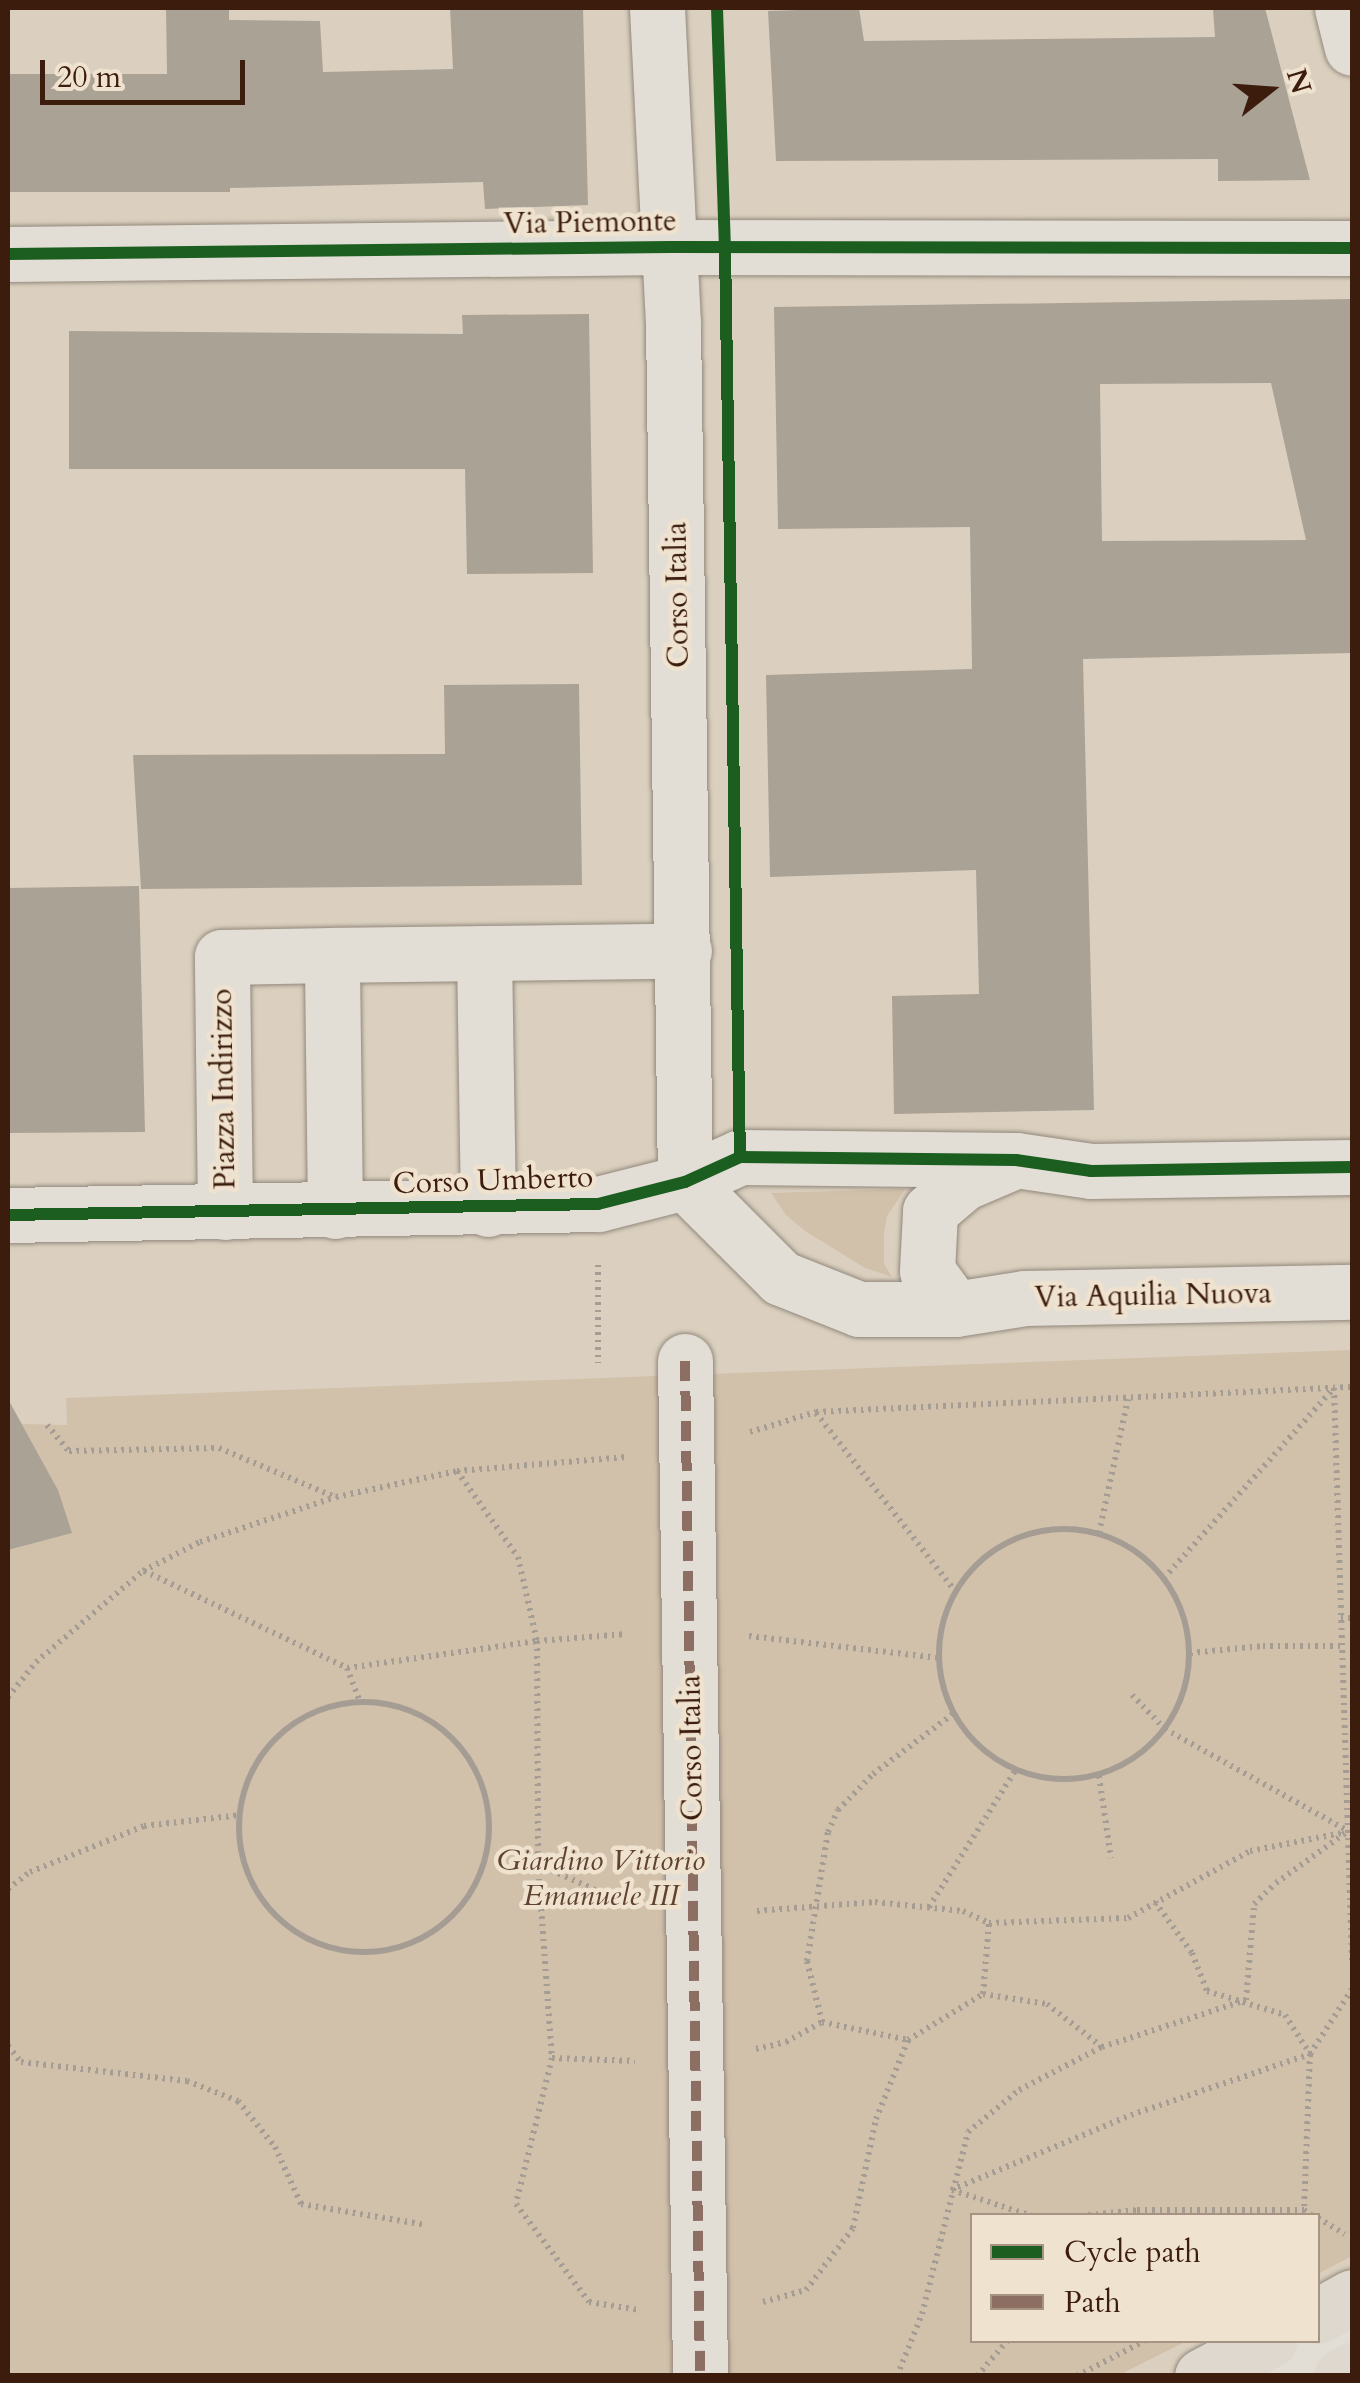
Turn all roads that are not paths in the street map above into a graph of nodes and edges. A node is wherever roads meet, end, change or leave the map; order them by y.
1 (657, 8) edge
2 (1342, 8) edge
3 (1352, 48) edge
4 (670, 246) junction
5 (1352, 248) edge
6 (8, 254) edge
7 (684, 951) junction
8 (484, 953) junction
9 (332, 955) junction
10 (1016, 1160) junction
11 (1352, 1167) edge
12 (685, 1182) junction
13 (488, 1209) junction
14 (335, 1211) junction
15 (225, 1212) junction
16 (8, 1215) edge
17 (1352, 1292) edge
18 (955, 1309) junction
19 (685, 1361) dead end
20 (1352, 2297) edge
21 (1320, 2315) edge
22 (1352, 2332) edge
23 (1264, 2343) edge
24 (1352, 2370) edge
25 (700, 2376) edge
26 (1202, 2376) edge
27 (1267, 2376) edge
28 (1341, 2376) edge

1 - 4 street, Corso Italia
2 - 3 street
4 - 5 street, Via Piemonte
4 - 6 street, Via Piemonte
4 - 7 street, Corso Italia
7 - 8 street, Piazza Indirizzo
7 - 12 street, Corso Italia
8 - 9 street, Piazza Indirizzo
8 - 13 street
9 - 14 street
9 - 15 street, Piazza Indirizzo
10 - 11 street, Corso Umberto
10 - 12 street, Corso Umberto
10 - 18 street
12 - 13 street, Corso Umberto
12 - 18 street, Via Aquilia Nuova
13 - 14 street, Corso Umberto
14 - 15 street, Corso Umberto
15 - 16 street, Corso Umberto
17 - 18 street, Via Aquilia Nuova
19 - 25 street, Corso Italia
20 - 21 main road
22 - 27 street
23 - 26 main road
24 - 28 main road

